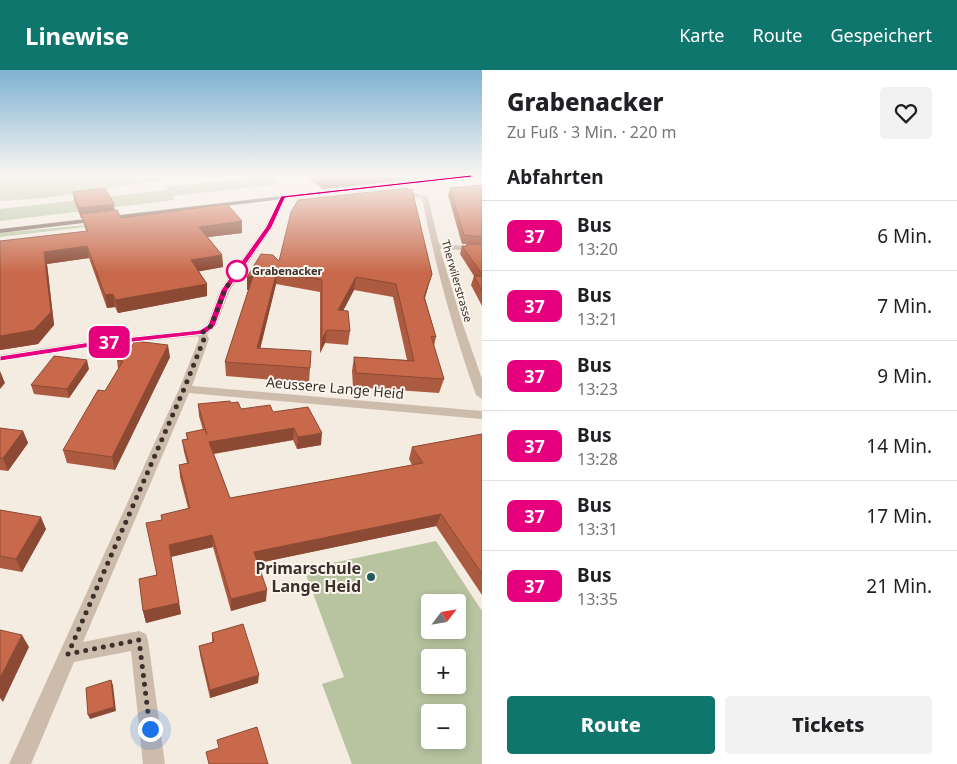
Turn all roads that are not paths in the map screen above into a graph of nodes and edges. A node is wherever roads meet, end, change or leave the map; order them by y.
1 (226, 208) edge
2 (278, 208) edge
3 (427, 208) edge
4 (0, 231) edge
5 (434, 246) junction
6 (482, 249) edge
7 (202, 333) junction
8 (0, 358) edge
9 (184, 389) junction
10 (482, 395) edge
11 (482, 415) edge
12 (68, 654) junction
13 (20, 764) edge
14 (154, 764) edge

1 - 4 main road
2 - 7 street
3 - 5 street, Therwilerstrasse
5 - 6 street
5 - 10 street, Therwilerstrasse
7 - 8 street
7 - 9 street
9 - 11 street, Aeussere Lange Heid
9 - 12 street
12 - 13 street
12 - 14 street

